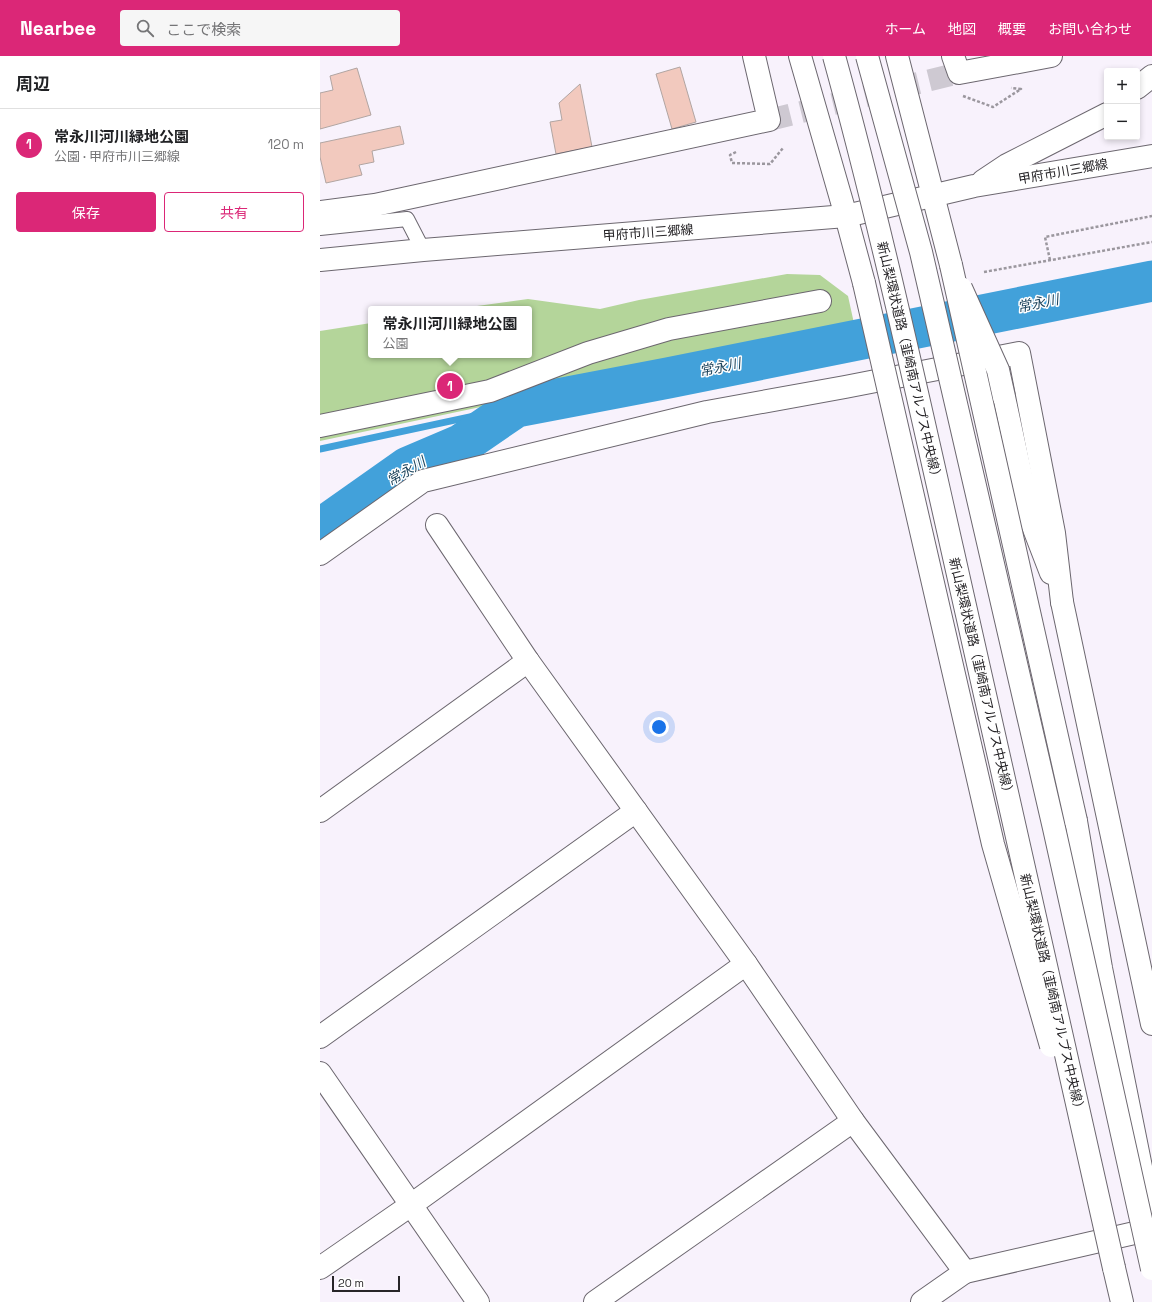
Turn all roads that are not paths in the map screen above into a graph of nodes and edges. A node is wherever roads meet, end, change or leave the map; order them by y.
1 (754, 56) edge
2 (800, 56) edge
3 (834, 56) edge
4 (867, 56) edge
5 (897, 56) edge
6 (953, 56) edge
7 (1051, 56) edge
8 (1152, 76) edge
9 (1140, 86) edge
10 (1152, 89) edge
11 (1140, 95) edge
12 (1102, 116) edge
13 (1152, 156) edge
14 (974, 186) junction
15 (934, 196) junction
16 (320, 212) edge
17 (846, 216) junction
18 (320, 228) edge
19 (423, 250) junction
20 (320, 260) edge
21 (951, 265) junction
22 (820, 301) dead end
23 (320, 426) edge
24 (438, 525) dead end
25 (320, 554) edge
26 (1062, 602) junction
27 (528, 661) junction
28 (320, 811) edge
29 (636, 811) junction
30 (746, 964) junction
31 (1152, 1024) edge
32 (320, 1037) edge
33 (320, 1073) edge
34 (853, 1121) junction
35 (410, 1205) junction
36 (1152, 1221) edge
37 (1152, 1229) edge
38 (320, 1268) edge
39 (1114, 1268) junction
40 (1152, 1269) edge
41 (965, 1272) junction
42 (478, 1302) edge
43 (595, 1302) edge
44 (922, 1302) edge
45 (1122, 1302) edge

1 - 16 main road
2 - 17 main road
3 - 39 main road, 新山梨環状道路（韮崎南アルプス中央線）, bridge
4 - 40 main road, bridge
5 - 15 main road
6 - 7 main road
8 - 9 main road
10 - 11 main road
12 - 14 main road, 甲府市川三郷線
13 - 14 main road, 甲府市川三郷線
14 - 15 main road, 甲府市川三郷線
15 - 17 main road, 甲府市川三郷線
15 - 21 main road
17 - 19 main road, 甲府市川三郷線
17 - 39 main road, bridge
18 - 19 lane
19 - 20 main road, 甲府市川三郷線
21 - 26 main road, bridge
21 - 36 main road, bridge
22 - 23 main road
24 - 27 main road
25 - 26 main road
26 - 31 main road
27 - 28 main road
27 - 29 main road
29 - 30 main road
29 - 32 main road
30 - 34 main road
30 - 35 main road
33 - 35 main road
34 - 41 main road
34 - 43 main road
35 - 38 main road
35 - 42 main road
37 - 41 main road
39 - 45 main road, 新山梨環状道路（韮崎南アルプス中央線）
41 - 44 main road

